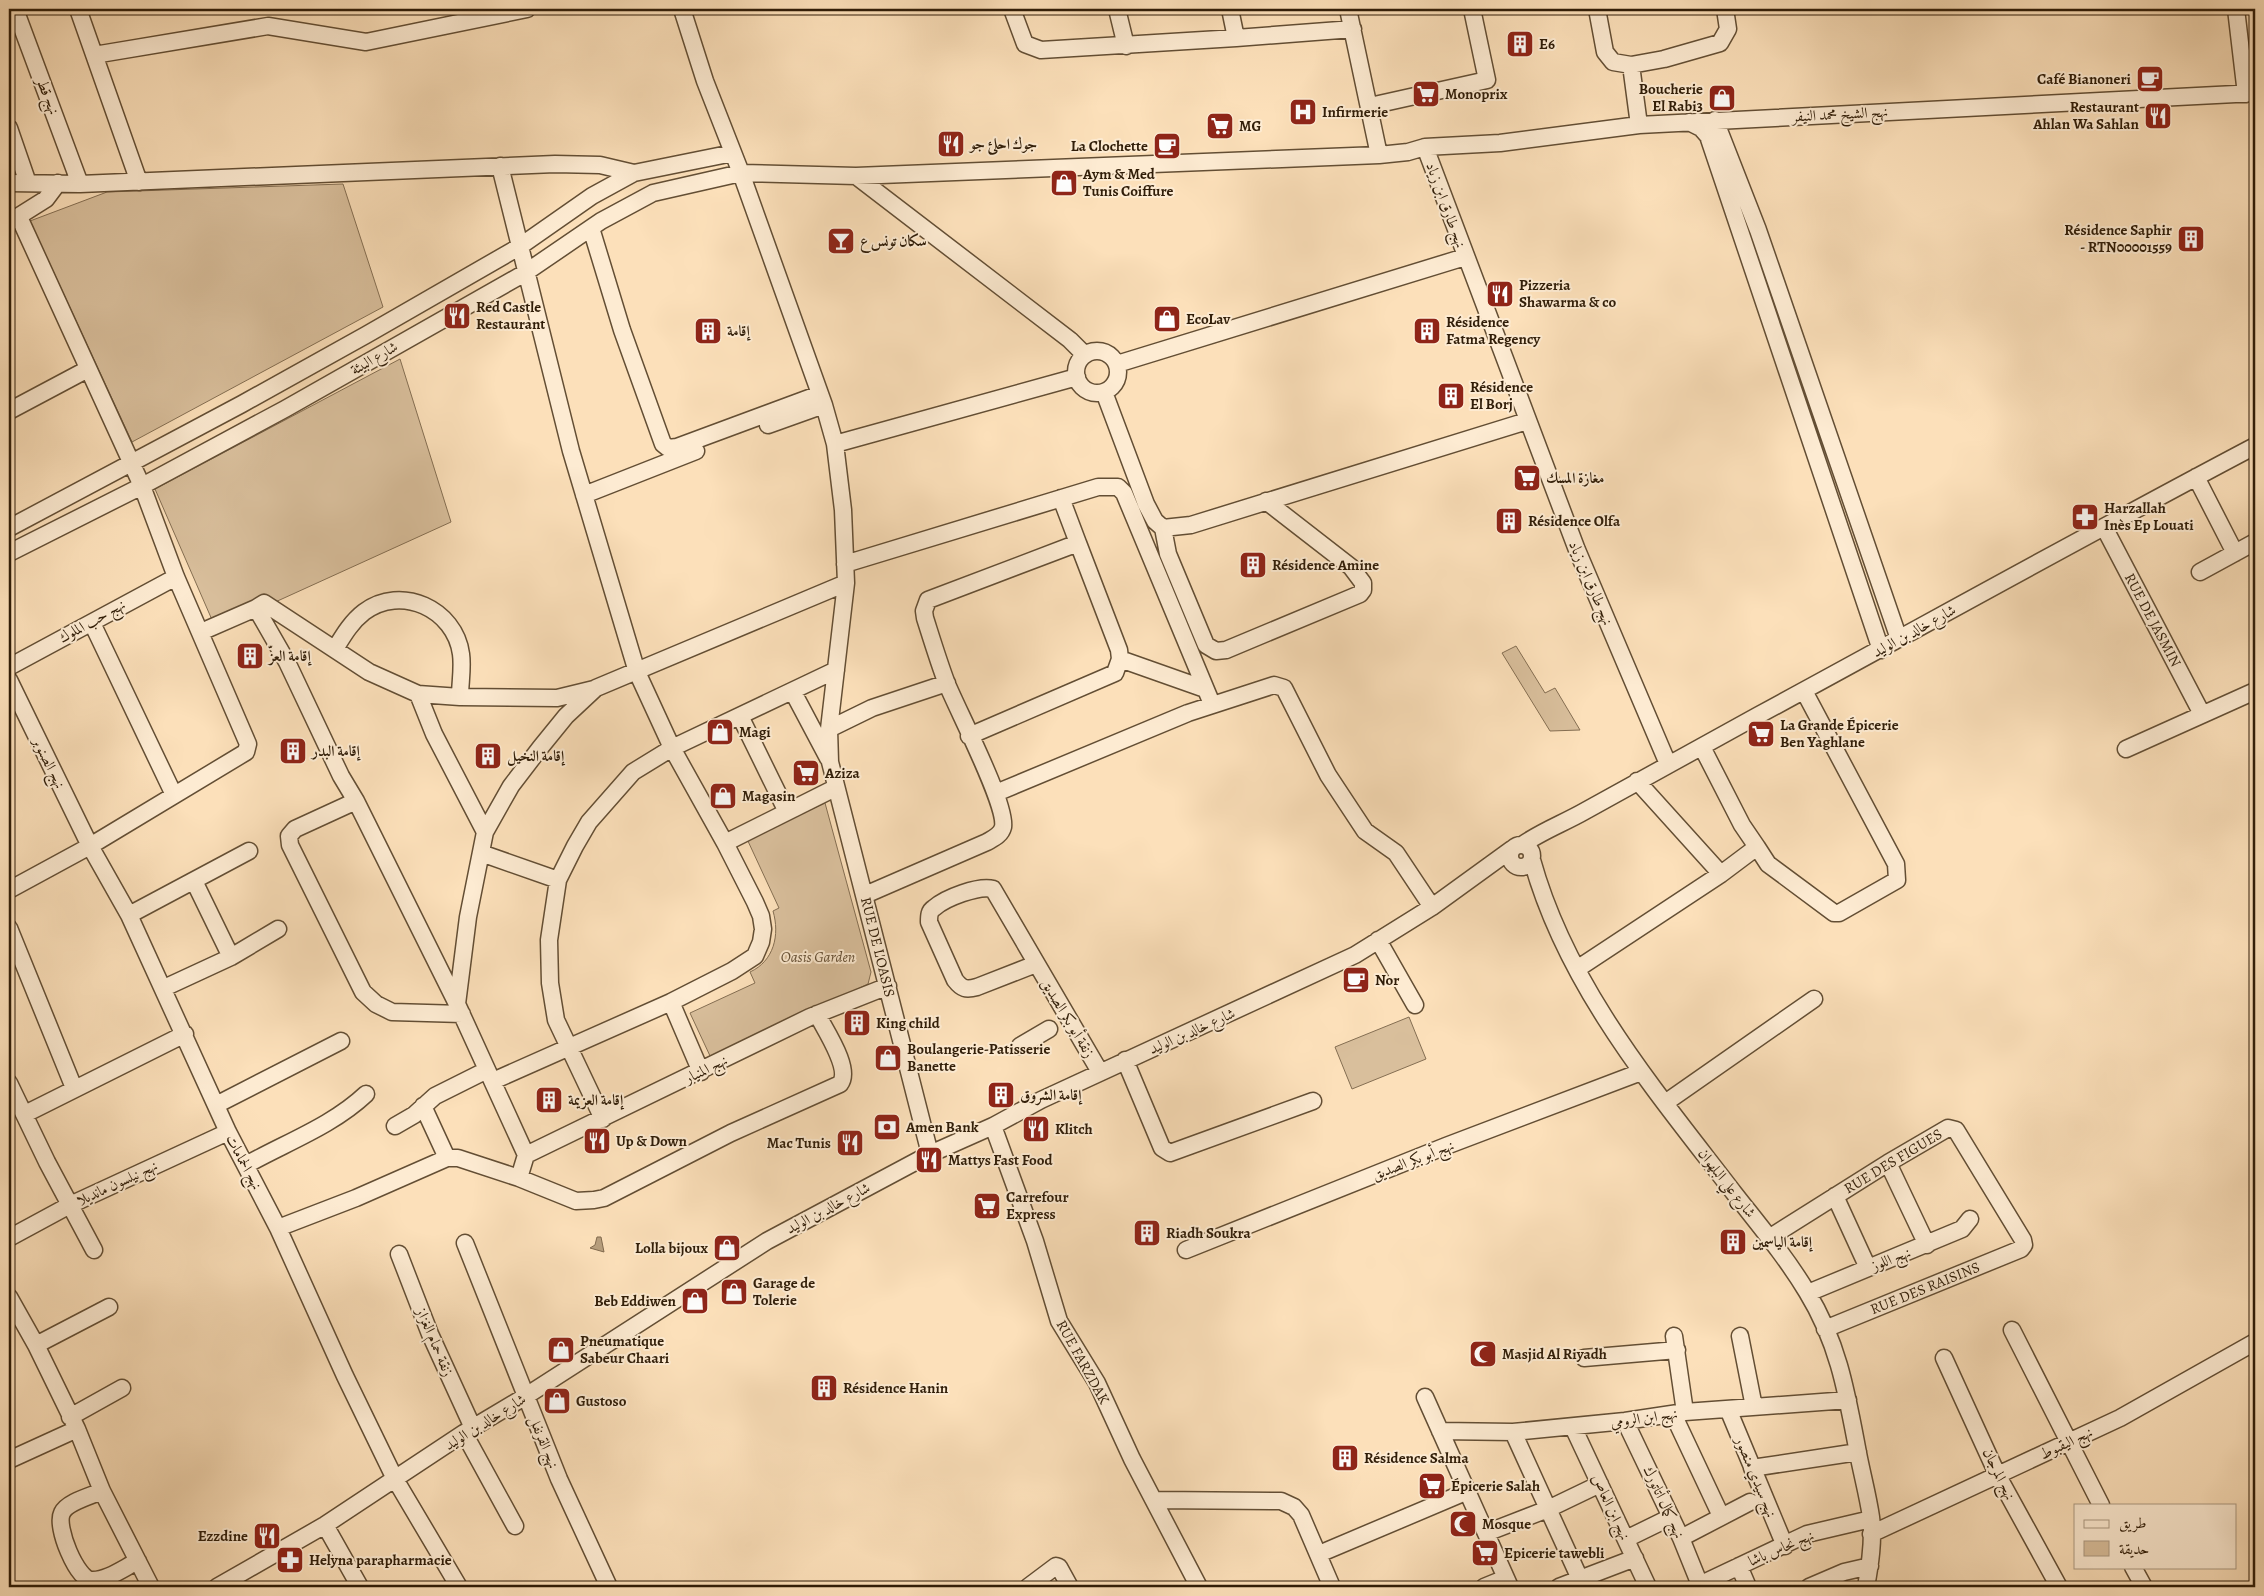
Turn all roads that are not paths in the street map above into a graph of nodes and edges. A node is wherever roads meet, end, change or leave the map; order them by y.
1 (15, 9) edge
2 (78, 9) edge
3 (528, 9) edge
4 (682, 9) edge
5 (1012, 9) edge
6 (1117, 9) edge
7 (1230, 9) edge
8 (1348, 9) edge
9 (1472, 9) edge
10 (1597, 9) edge
11 (1725, 9) edge
12 (2236, 9) edge
13 (1353, 30) junction
14 (1236, 38) junction
15 (1126, 46) junction
16 (94, 55) junction
17 (1631, 65) junction
18 (2251, 93) edge
19 (1370, 106) junction
20 (1715, 120) junction
21 (1689, 122) junction
22 (1639, 125) junction
23 (9, 128) edge
24 (1425, 146) junction
25 (733, 153) junction
26 (1379, 155) junction
27 (500, 166) junction
28 (634, 173) junction
29 (741, 173) junction
30 (856, 176) junction
31 (139, 182) junction
32 (9, 183) edge
33 (28, 183) junction
34 (58, 184) junction
35 (80, 184) junction
36 (14, 220) edge
37 (591, 228) junction
38 (519, 247) junction
39 (1465, 257) junction
40 (525, 273) junction
41 (1085, 355) junction
42 (1117, 364) junction
43 (88, 369) junction
44 (1077, 377) junction
45 (1104, 392) junction
46 (822, 399) junction
47 (9, 410) edge
48 (1527, 421) junction
49 (835, 444) junction
50 (2255, 446) edge
51 (130, 462) junction
52 (2196, 477) junction
53 (142, 486) junction
54 (584, 495) junction
55 (1061, 498) junction
56 (1266, 502) junction
57 (2104, 526) junction
58 (9, 528) edge
59 (1163, 528) junction
60 (2255, 542) edge
61 (1078, 543) junction
62 (9, 553) edge
63 (2235, 553) junction
64 (845, 564) junction
65 (2200, 572) dead end
66 (176, 577) junction
67 (846, 583) junction
68 (256, 608) junction
69 (92, 623) junction
70 (201, 632) junction
71 (1899, 639) junction
72 (335, 649) junction
73 (1881, 650) junction
74 (1120, 659) junction
75 (9, 667) edge
76 (836, 670) junction
77 (637, 672) junction
78 (9, 680) edge
79 (947, 683) junction
80 (596, 688) junction
81 (1804, 691) junction
82 (2255, 691) edge
83 (793, 692) junction
84 (418, 694) junction
85 (1208, 696) junction
86 (460, 697) junction
87 (2202, 714) junction
88 (740, 716) junction
89 (829, 729) junction
90 (969, 736) junction
91 (1702, 747) junction
92 (672, 748) junction
93 (2126, 750) dead end
94 (830, 762) junction
95 (1668, 764) junction
96 (1637, 781) junction
97 (835, 788) junction
98 (996, 793) junction
99 (174, 796) junction
100 (356, 801) junction
101 (787, 812) junction
102 (1572, 818) junction
103 (485, 832) junction
104 (725, 843) junction
105 (90, 846) junction
106 (1757, 847) junction
107 (249, 851) dead end
108 (481, 853) junction
109 (1516, 856) junction
110 (1532, 859) junction
111 (1721, 874) junction
112 (558, 880) junction
113 (194, 881) junction
114 (9, 890) edge
115 (865, 895) junction
116 (1432, 906) junction
117 (1547, 908) junction
118 (129, 915) junction
119 (9, 928) edge
120 (278, 929) dead end
121 (1378, 940) junction
122 (231, 957) junction
123 (1036, 964) junction
124 (1577, 969) junction
125 (888, 986) junction
126 (164, 988) junction
127 (1814, 999) dead end
128 (671, 1002) junction
129 (1415, 1005) dead end
130 (460, 1009) junction
131 (817, 1014) junction
132 (1048, 1029) dead end
133 (185, 1034) junction
134 (341, 1041) dead end
135 (1020, 1046) dead end
136 (568, 1049) junction
137 (1125, 1060) junction
138 (701, 1072) junction
139 (1100, 1072) junction
140 (1641, 1072) junction
141 (490, 1075) junction
142 (9, 1082) edge
143 (74, 1088) junction
144 (366, 1094) dead end
145 (1313, 1101) dead end
146 (1665, 1103) junction
147 (216, 1105) junction
148 (423, 1106) junction
149 (25, 1114) junction
150 (604, 1119) junction
151 (395, 1126) dead end
152 (993, 1126) junction
153 (228, 1132) junction
154 (930, 1154) junction
155 (526, 1155) junction
156 (447, 1158) junction
157 (1888, 1163) junction
158 (246, 1165) junction
159 (519, 1178) junction
160 (1835, 1196) junction
161 (70, 1205) junction
162 (1970, 1218) dead end
163 (278, 1228) junction
164 (9, 1238) edge
165 (1769, 1238) junction
166 (465, 1243) dead end
167 (1927, 1245) junction
168 (2024, 1245) joint
169 (94, 1250) dead end
170 (1186, 1250) dead end
171 (399, 1254) dead end
172 (1868, 1268) junction
173 (1808, 1293) junction
174 (9, 1300) edge
175 (108, 1307) dead end
176 (1825, 1329) junction
177 (2012, 1330) dead end
178 (1740, 1336) dead end
179 (2255, 1342) edge
180 (36, 1345) junction
181 (1584, 1358) dead end
182 (1944, 1358) dead end
183 (122, 1388) dead end
184 (526, 1396) junction
185 (1425, 1397) dead end
186 (1848, 1400) junction
187 (1754, 1407) junction
188 (1728, 1409) junction
189 (1679, 1413) junction
190 (1625, 1421) junction
191 (74, 1423) junction
192 (1573, 1427) junction
193 (469, 1431) junction
194 (1440, 1431) junction
195 (1513, 1432) junction
196 (2068, 1442) junction
197 (1858, 1452) junction
198 (9, 1460) edge
199 (1752, 1468) junction
200 (1998, 1476) junction
201 (395, 1479) junction
202 (1600, 1484) junction
203 (102, 1491) junction
204 (1468, 1491) junction
205 (1154, 1500) junction
206 (1750, 1502) dead end
207 (2100, 1504) edge
208 (1548, 1509) junction
209 (1721, 1516) junction
210 (1671, 1517) junction
211 (325, 1525) junction
212 (515, 1526) dead end
213 (1871, 1526) junction
214 (1486, 1533) junction
215 (1681, 1538) junction
216 (1626, 1539) junction
217 (1785, 1546) junction
218 (1319, 1554) junction
219 (1635, 1558) junction
220 (138, 1561) junction
221 (1739, 1566) junction
222 (1870, 1566) junction
223 (2134, 1568) edge
224 (1580, 1579) junction
225 (1508, 1583) edge
226 (1698, 1586) edge
227 (151, 1587) edge
228 (217, 1587) edge
229 (360, 1587) edge
230 (459, 1587) edge
231 (609, 1587) edge
232 (1028, 1587) edge
233 (1070, 1587) edge
234 (1199, 1587) edge
235 (1332, 1587) edge
236 (1484, 1587) edge
237 (1559, 1587) edge
238 (1648, 1587) edge
239 (1748, 1587) edge
240 (1809, 1587) edge
241 (1866, 1587) edge
242 (2059, 1587) edge
243 (2144, 1587) edge

1 - 35 street, نهج قطر
2 - 16 street
3 - 16 street
4 - 25 street
5 - 15 street
6 - 15 street
7 - 14 street
8 - 13 street
9 - 19 street
10 - 17 street
11 - 17 street
12 - 18 street
13 - 14 street
13 - 19 street
14 - 15 street
16 - 31 street
17 - 22 street
18 - 20 street, نهج الشيخ محمد النيفر
19 - 26 street
20 - 21 street, نهج الشيخ محمد النيفر
20 - 71 street
21 - 22 street, نهج الشيخ محمد النيفر
21 - 73 street
22 - 24 street, نهج الشيخ محمد النيفر
23 - 33 street
24 - 26 street, نهج الشيخ محمد النيفر
24 - 39 street, نهج طارق ابن زياد
25 - 28 street, شارع البيئة
25 - 29 street
26 - 30 street, نهج الشيخ محمد النيفر
27 - 28 street
27 - 31 street
27 - 38 street
28 - 38 street, شارع البيئة
29 - 30 street, شارع البيئة
29 - 37 street, شارع البيئة
29 - 46 street
30 - 41 street
31 - 35 street
32 - 33 street
33 - 34 street
34 - 35 street
34 - 36 street
36 - 43 street
37 - 40 street, شارع البيئة
37 - 46 street
38 - 40 street
38 - 51 street, شارع البيئة
39 - 42 street
39 - 48 street, نهج طارق ابن زياد
40 - 53 street, شارع البيئة
40 - 54 street
41 - 42 street
41 - 44 street
42 - 45 street
43 - 47 street
43 - 51 street
44 - 45 street
44 - 49 street
45 - 59 street
46 - 49 street
46 - 54 street
48 - 56 street
48 - 95 street, نهج طارق ابن زياد
49 - 64 street
50 - 52 street, شارع خالد بن الوليد
51 - 53 street
51 - 58 street, شارع البيئة
52 - 57 street, شارع خالد بن الوليد
52 - 63 street
53 - 62 street, شارع البيئة
53 - 66 street
54 - 77 street
55 - 61 street
55 - 64 street
55 - 85 street
56 - 59 street
56 - 59 street
57 - 71 street, شارع خالد بن الوليد
57 - 87 street, RUE DE JASMIN
60 - 63 street
61 - 74 street
61 - 79 street
63 - 65 street
64 - 67 street
66 - 69 street, نهج حب الملوك
66 - 70 street
67 - 76 street
67 - 77 street
68 - 70 street
68 - 72 street
68 - 100 street
69 - 75 street, نهج حب الملوك
69 - 99 street
70 - 99 street
71 - 73 street, شارع خالد بن الوليد
72 - 84 street
72 - 86 street
73 - 81 street, شارع خالد بن الوليد
74 - 85 street
74 - 90 street
76 - 83 street
76 - 89 street
77 - 80 street
77 - 92 street
78 - 105 street, نهج الصنوبر
79 - 89 street
79 - 90 street
80 - 86 street
80 - 103 street
81 - 91 street, شارع خالد بن الوليد
81 - 106 street
82 - 87 street
83 - 88 street
83 - 94 street
84 - 86 street
84 - 103 street
85 - 98 street
85 - 116 street
87 - 93 street
88 - 92 street
88 - 101 street
89 - 94 street
90 - 98 street
91 - 95 street, شارع خالد بن الوليد
91 - 106 street
92 - 104 street
92 - 112 street
94 - 97 street, RUE DE L'OASIS
95 - 96 street, شارع خالد بن الوليد
96 - 102 street, شارع خالد بن الوليد
96 - 111 street
97 - 101 street
97 - 115 street, RUE DE L'OASIS
98 - 115 street
99 - 105 street
100 - 130 street
100 - 130 street
101 - 104 street
102 - 109 street, شارع خالد بن الوليد
102 - 110 street, شارع خالد بن الوليد
103 - 108 street
104 - 128 street
105 - 114 street
105 - 118 street, نهج الحمامات
106 - 111 street
107 - 113 street
108 - 112 street
108 - 130 street
109 - 110 street
109 - 116 street, شارع خالد بن الوليد
109 - 117 street
110 - 117 street, شارع علي البلهوان
111 - 124 street
112 - 136 street
113 - 118 street
113 - 122 street
115 - 125 street, RUE DE L'OASIS
116 - 121 street, شارع خالد بن الوليد
117 - 124 street, شارع علي البلهوان
118 - 126 street, نهج الحمامات
119 - 143 street
120 - 122 street
121 - 129 street
121 - 137 street, شارع خالد بن الوليد
122 - 126 street
123 - 123 street, زنقة أبو بكر الصديق
123 - 139 street, زنقة أبو بكر الصديق
124 - 140 street, شارع علي البلهوان
125 - 131 street, نهج المنيار
125 - 154 street, RUE DE L'OASIS
126 - 133 street, نهج الحمامات
127 - 146 street
128 - 136 street
128 - 138 street
130 - 141 street
131 - 138 street, نهج المنيار
131 - 159 street
132 - 135 street
133 - 143 street
133 - 147 street, نهج الحمامات
134 - 147 street
136 - 141 street
136 - 150 street
137 - 139 street, شارع خالد بن الوليد
137 - 145 street
138 - 150 street, نهج المنيار
139 - 152 street, شارع خالد بن الوليد
140 - 146 street, شارع علي البلهوان
140 - 170 street, نهج أبو بكر الصديق
141 - 148 street
141 - 155 street
142 - 149 street
143 - 149 street
144 - 158 street
146 - 165 street, شارع علي البلهوان
147 - 153 street, نهج الحمامات
148 - 151 street
148 - 156 street
149 - 161 street
150 - 155 street, نهج المنيار
152 - 154 street, شارع خالد بن الوليد
152 - 205 street, RUE FARZDAK
153 - 158 street, نهج الحمامات
153 - 161 street, نهج نيلسون مانديلا
154 - 184 street, شارع خالد بن الوليد
155 - 159 street
156 - 159 street
156 - 163 street
157 - 160 street, RUE DES FIGUES
157 - 167 street
157 - 168 street, RUE DES FIGUES
158 - 163 street, نهج الحمامات
160 - 165 street, RUE DES FIGUES
160 - 172 street
161 - 164 street, نهج نيلسون مانديلا
161 - 169 street
162 - 167 street, نهج اللوز
163 - 201 street, نهج الحمامات
165 - 173 street, شارع علي البلهوان
166 - 184 street, نهج القرنفل
167 - 172 street, نهج اللوز
168 - 176 street, RUE DES RAISINS
171 - 193 street, زنقة حمام الغزاز
172 - 173 street, نهج اللوز
173 - 176 street, شارع علي البلهوان
174 - 180 street
175 - 180 street
176 - 186 street, شارع علي البلهوان
177 - 196 street
178 - 187 street
179 - 196 street, نهج اليقبوط
180 - 191 street
181 - 189 street
182 - 200 street, نهج المرجان
183 - 191 street
184 - 193 street, شارع خالد بن الوليد
184 - 231 street, نهج القرنفل
185 - 194 street
186 - 187 street, نهج ابن الرومي
186 - 197 street, شارع علي البلهوان
187 - 188 street, نهج ابن الرومي
188 - 189 street, نهج ابن الرومي
188 - 199 street, نهج سيدي منصور
189 - 190 street, نهج ابن الرومي
189 - 209 street
190 - 192 street, نهج ابن الرومي
190 - 210 street, نهج كمال أتاتورك
191 - 198 street
191 - 203 street
192 - 195 street, نهج ابن الرومي
192 - 202 street, نهج ابن العاص
193 - 201 street, شارع خالد بن الوليد
193 - 212 street, زنقة حمام الغزاز
194 - 195 street, نهج ابن الرومي
194 - 204 street
195 - 208 street
196 - 200 street, نهج اليقبوط
196 - 207 street
197 - 199 street
197 - 213 street, شارع علي البلهوان
199 - 217 street, نهج سيدي منصور
200 - 213 street, نهج اليقبوط
200 - 242 street, نهج المرجان
201 - 211 street, شارع خالد بن الوليد
201 - 230 street, نهج الحمامات
202 - 208 street
202 - 216 street, نهج ابن العاص
203 - 220 street
203 - 220 street
204 - 214 street
204 - 218 street
205 - 218 street
205 - 234 street, RUE FARZDAK
206 - 209 street
208 - 214 street
208 - 224 street
209 - 215 street
210 - 215 street, نهج كمال أتاتورك
210 - 216 street
211 - 228 street, شارع خالد بن الوليد
211 - 229 street
213 - 217 street, نهج نحاس باشا
213 - 222 street, شارع علي البلهوان
214 - 225 street
215 - 226 street, نهج كمال أتاتورك
216 - 219 street, نهج ابن العاص
217 - 221 street, نهج نحاس باشا
218 - 235 street
219 - 224 street
219 - 238 street, نهج ابن العاص
220 - 227 street
221 - 226 street, نهج نحاس باشا
221 - 239 street
222 - 240 street
222 - 241 street, شارع علي البلهوان
223 - 243 street
224 - 237 street
225 - 236 street
232 - 233 street

